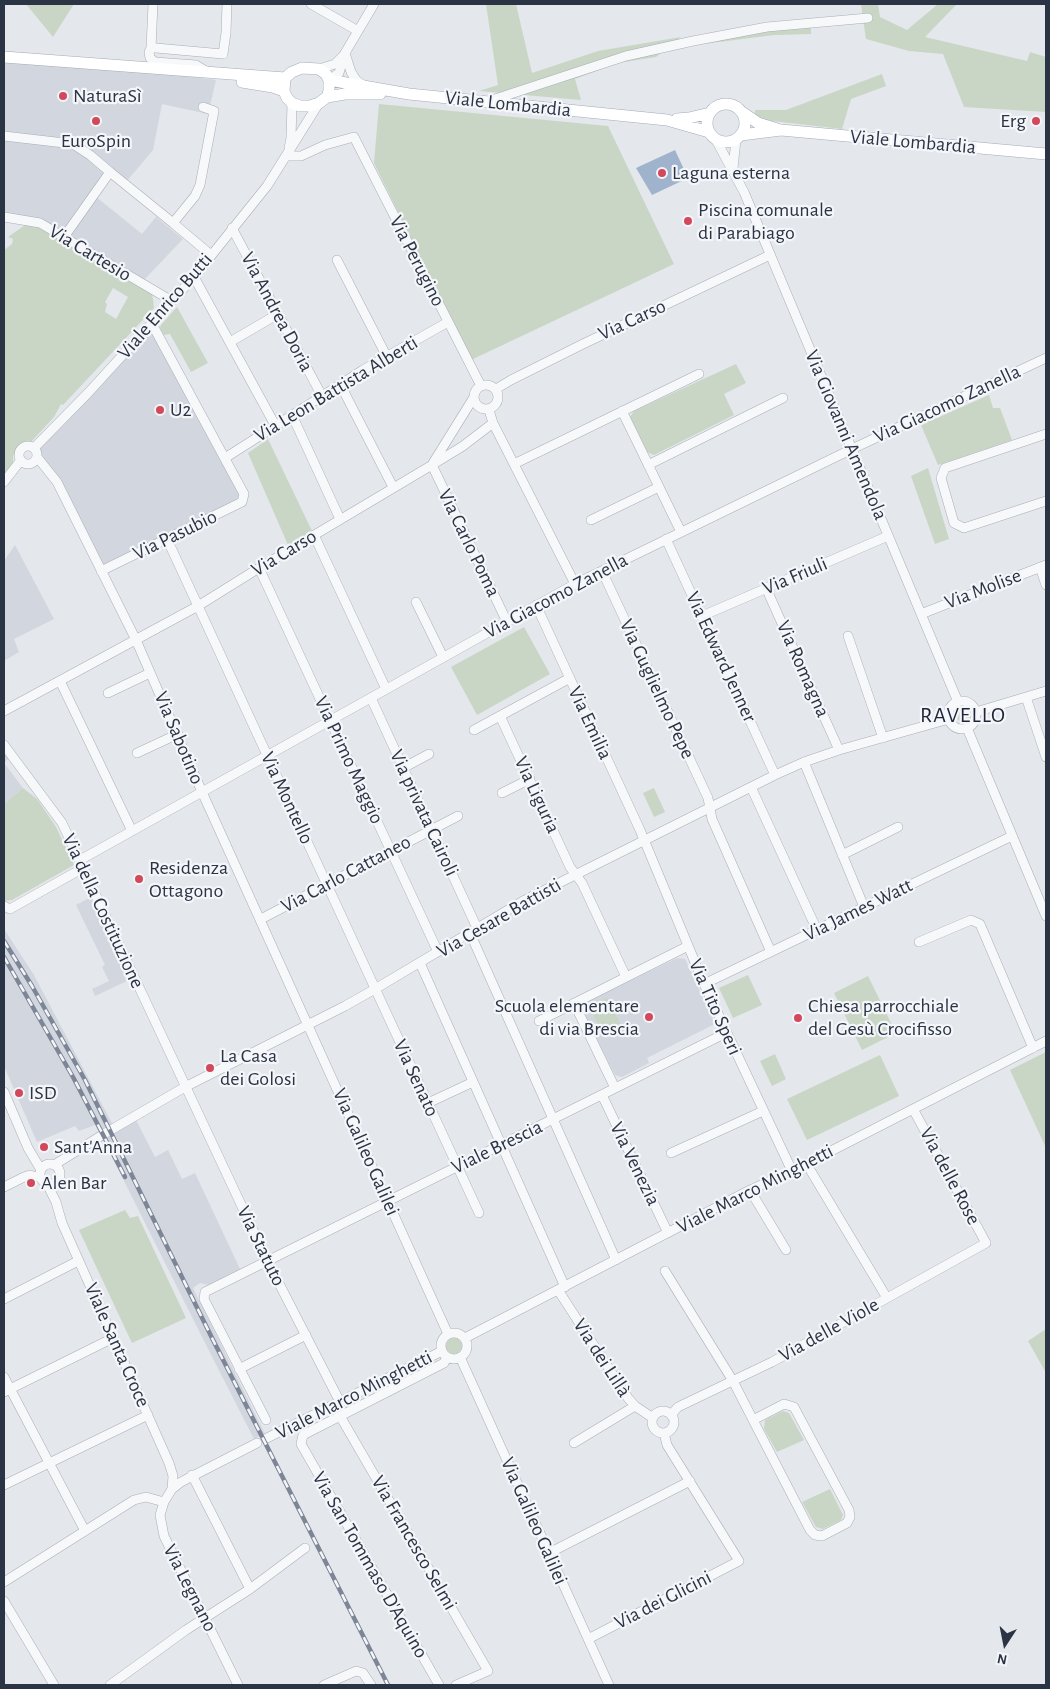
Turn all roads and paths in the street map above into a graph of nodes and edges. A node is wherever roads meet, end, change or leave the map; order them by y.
1 (154, 4) edge
2 (231, 4) edge
3 (312, 4) edge
4 (374, 4) edge
5 (868, 18) dead end
6 (358, 31) junction
7 (151, 48) junction
8 (346, 53) junction
9 (4, 57) edge
10 (143, 68) junction
11 (319, 69) junction
12 (211, 73) junction
13 (285, 78) junction
14 (329, 80) junction
15 (363, 85) junction
16 (284, 91) junction
17 (409, 94) junction
18 (323, 100) junction
19 (487, 102) junction
20 (292, 103) junction
21 (203, 107) dead end
22 (742, 112) junction
23 (710, 113) junction
24 (667, 120) junction
25 (781, 130) junction
26 (4, 136) edge
27 (712, 136) junction
28 (739, 138) junction
29 (1046, 154) edge
30 (287, 156) junction
31 (733, 168) junction
32 (110, 172) junction
33 (4, 217) edge
34 (173, 223) junction
35 (232, 228) junction
36 (64, 237) junction
37 (211, 255) junction
38 (770, 255) junction
39 (337, 260) dead end
40 (194, 277) junction
41 (172, 301) junction
42 (278, 314) junction
43 (448, 322) junction
44 (152, 324) junction
45 (230, 342) junction
46 (387, 357) junction
47 (1046, 358) edge
48 (699, 374) dead end
49 (340, 384) junction
50 (481, 386) junction
51 (496, 389) junction
52 (322, 396) junction
53 (474, 396) junction
54 (783, 398) dead end
55 (489, 410) junction
56 (622, 411) junction
57 (292, 415) junction
58 (493, 422) junction
59 (276, 425) junction
60 (1046, 434) edge
61 (852, 449) junction
62 (35, 453) junction
63 (225, 458) junction
64 (21, 460) junction
65 (514, 464) junction
66 (432, 465) junction
67 (648, 465) junction
68 (4, 482) edge
69 (393, 487) junction
70 (659, 488) junction
71 (1046, 501) edge
72 (340, 519) junction
73 (591, 520) dead end
74 (681, 532) junction
75 (314, 535) junction
76 (888, 536) junction
77 (167, 539) junction
78 (666, 539) junction
79 (1043, 566) edge
80 (259, 568) junction
81 (100, 571) junction
82 (602, 571) junction
83 (575, 584) junction
84 (1046, 585) edge
85 (766, 588) junction
86 (416, 602) dead end
87 (198, 606) junction
88 (536, 606) junction
89 (921, 614) junction
90 (702, 616) junction
91 (507, 622) junction
92 (848, 636) dead end
93 (136, 640) junction
94 (443, 657) junction
95 (150, 673) junction
96 (570, 678) junction
97 (60, 681) junction
98 (386, 689) junction
99 (1046, 691) edge
100 (108, 694) dead end
101 (1026, 697) junction
102 (371, 698) junction
103 (958, 702) junction
104 (4, 711) edge
105 (976, 712) junction
106 (500, 716) junction
107 (949, 719) junction
108 (330, 720) junction
109 (967, 728) junction
110 (474, 730) dead end
111 (178, 734) junction
112 (883, 738) junction
113 (4, 745) edge
114 (839, 750) junction
115 (137, 754) dead end
116 (429, 754) dead end
117 (267, 755) junction
118 (1046, 757) edge
119 (804, 762) junction
120 (403, 768) junction
121 (775, 775) junction
122 (530, 779) junction
123 (751, 787) junction
124 (202, 792) junction
125 (502, 793) dead end
126 (710, 808) junction
127 (458, 816) dead end
128 (898, 827) dead end
129 (432, 830) junction
130 (132, 831) junction
131 (1012, 836) junction
132 (644, 841) junction
133 (391, 851) junction
134 (842, 855) junction
135 (82, 864) junction
136 (576, 874) junction
137 (327, 884) junction
138 (7, 908) edge
139 (864, 908) junction
140 (1046, 916) edge
141 (261, 919) junction
142 (816, 930) junction
143 (474, 931) junction
144 (919, 942) dead end
145 (688, 946) junction
146 (438, 952) junction
147 (771, 952) junction
148 (420, 963) junction
149 (626, 977) junction
150 (704, 984) junction
151 (375, 989) junction
152 (574, 1003) junction
153 (539, 1021) dead end
154 (308, 1025) junction
155 (726, 1033) junction
156 (1046, 1041) edge
157 (1033, 1048) junction
158 (473, 1082) junction
159 (184, 1087) junction
160 (615, 1088) junction
161 (4, 1092) edge
162 (602, 1095) junction
163 (428, 1103) junction
164 (913, 1109) junction
165 (763, 1111) junction
166 (553, 1119) junction
167 (501, 1145) junction
168 (28, 1148) junction
169 (670, 1153) dead end
170 (806, 1163) junction
171 (458, 1166) junction
172 (55, 1167) junction
173 (792, 1171) junction
174 (43, 1177) junction
175 (57, 1181) junction
176 (4, 1187) edge
177 (750, 1190) junction
178 (388, 1201) junction
179 (56, 1202) junction
180 (479, 1213) dead end
181 (668, 1233) junction
182 (986, 1243) joint
183 (786, 1250) dead end
184 (616, 1260) junction
185 (78, 1261) junction
186 (268, 1262) junction
187 (665, 1272) dead end
188 (561, 1288) junction
189 (4, 1298) edge
190 (888, 1298) junction
191 (448, 1334) junction
192 (306, 1335) junction
193 (113, 1338) junction
194 (465, 1338) junction
195 (445, 1354) junction
196 (460, 1358) junction
197 (239, 1369) junction
198 (4, 1377) edge
199 (733, 1381) junction
200 (7, 1391) edge
201 (340, 1402) junction
202 (635, 1406) junction
203 (148, 1415) junction
204 (671, 1415) junction
205 (340, 1416) junction
206 (653, 1418) junction
207 (266, 1420) dead end
208 (753, 1420) junction
209 (664, 1432) junction
210 (267, 1438) dead end
211 (257, 1443) dead end
212 (574, 1443) dead end
213 (48, 1463) junction
214 (192, 1475) junction
215 (690, 1481) junction
216 (4, 1485) edge
217 (172, 1489) junction
218 (164, 1502) junction
219 (85, 1531) junction
220 (305, 1548) dead end
221 (549, 1553) junction
222 (4, 1582) edge
223 (250, 1589) junction
224 (4, 1600) edge
225 (205, 1618) junction
226 (588, 1639) junction
227 (120, 1682) edge
228 (54, 1685) edge
229 (110, 1685) edge
230 (238, 1685) edge
231 (324, 1685) edge
232 (370, 1685) edge
233 (439, 1685) edge
234 (456, 1685) edge
235 (609, 1685) edge

1 - 7 street
2 - 7 street
3 - 6 street
4 - 6 street
5 - 19 street
6 - 8 street
7 - 12 street
8 - 11 street
8 - 14 street
8 - 15 street
9 - 10 main road
10 - 12 main road
10 - 16 main road
11 - 13 main road
11 - 14 main road
12 - 13 main road
13 - 16 main road
14 - 15 main road, Viale Lombardia
14 - 18 main road
15 - 17 main road, Viale Lombardia
16 - 20 main road
17 - 18 main road, Viale Lombardia
17 - 19 main road, Viale Lombardia
18 - 20 main road
18 - 30 street, Viale Enrico Butti
19 - 24 main road, Viale Lombardia
20 - 30 street
21 - 34 street
22 - 23 main road, Viale Lombardia
22 - 25 main road, Viale Lombardia
22 - 28 main road
23 - 24 main road, Viale Lombardia
23 - 27 main road
24 - 27 main road, Viale Lombardia
25 - 28 main road, Viale Lombardia
25 - 29 main road, Viale Lombardia
26 - 32 street
27 - 28 main road, Viale Lombardia
27 - 31 street, Via Giovanni Amendola
28 - 31 street, Via Giovanni Amendola
30 - 35 street, Viale Enrico Butti
30 - 43 street, Via Perugino
31 - 38 street, Via Giovanni Amendola
32 - 34 street
32 - 36 street
33 - 36 street, Via Cartesio
34 - 37 street
35 - 37 street, Viale Enrico Butti
35 - 42 street, Via Andrea Doria
36 - 41 street, Via Cartesio
37 - 40 street, Viale Enrico Butti
38 - 51 street, Via Carso
38 - 61 street, Via Giovanni Amendola
39 - 46 street
40 - 41 street, Viale Enrico Butti
40 - 45 street
41 - 44 street, Viale Enrico Butti
42 - 45 street
42 - 52 street, Via Andrea Doria
43 - 46 street, Via Leon Battista Alberti
43 - 50 street, Via Perugino
44 - 62 street, Viale Enrico Butti
44 - 63 street
45 - 59 street
46 - 49 street, Via Leon Battista Alberti
47 - 61 street, Via Giacomo Zanella
48 - 56 street
49 - 52 street, Via Leon Battista Alberti
49 - 69 street
50 - 51 street
50 - 53 street
51 - 55 street
52 - 57 street, Via Leon Battista Alberti
53 - 55 street
53 - 66 street, Via Carso
54 - 67 street
55 - 58 street
56 - 65 street
56 - 67 street
57 - 59 street, Via Leon Battista Alberti
57 - 72 street
58 - 65 street
58 - 66 street, Via Carso
59 - 63 street, Via Leon Battista Alberti
60 - 71 street
61 - 74 street, Via Giacomo Zanella
61 - 76 street, Via Giovanni Amendola
62 - 64 street
62 - 64 street
62 - 81 street, Via Sabotino
63 - 77 street, Via Pasubio
64 - 68 street
65 - 83 street
66 - 69 street, Via Carso
66 - 91 street, Via Carlo Poma
67 - 70 street
69 - 72 street, Via Carso
70 - 73 street
70 - 74 street
72 - 75 street, Via Carso
74 - 78 street, Via Giacomo Zanella
75 - 80 street, Via Carso
75 - 98 street
76 - 85 street, Via Friuli
76 - 89 street, Via Giovanni Amendola
77 - 81 street, Via Pasubio
77 - 87 street, Via Montello
78 - 82 street, Via Giacomo Zanella
78 - 90 street, Via Edward Jenner
79 - 84 street
79 - 89 street, Via Molise
80 - 87 street, Via Carso
80 - 108 street, Via Primo Maggio
81 - 93 street, Via Sabotino
82 - 83 street, Via Giacomo Zanella
82 - 126 street, Via Guglielmo Pepe
83 - 88 street, Via Giacomo Zanella
85 - 90 street, Via Friuli
85 - 114 street, Via Romagna
86 - 94 street
87 - 93 street, Via Carso
87 - 117 street, Via Montello
88 - 91 street, Via Giacomo Zanella
88 - 96 street, Via Emilia
89 - 103 street, Via Giovanni Amendola
90 - 121 street, Via Edward Jenner
91 - 94 street, Via Giacomo Zanella
92 - 112 street
93 - 95 street, Via Sabotino
93 - 97 street, Via Carso
94 - 98 street, Via Giacomo Zanella
95 - 100 street
95 - 111 street, Via Sabotino
96 - 106 street
96 - 132 street, Via Emilia
97 - 104 street, Via Carso
97 - 130 street
98 - 102 street, Via Giacomo Zanella
99 - 101 street
101 - 105 street
101 - 118 street
102 - 108 street, Via Giacomo Zanella
102 - 120 street, Via privata Cairoli
103 - 105 street
103 - 107 street
105 - 109 street
106 - 110 street
106 - 122 street, Via Liguria
107 - 109 street
107 - 112 street, Via Cesare Battisti
108 - 117 street, Via Giacomo Zanella
108 - 133 street, Via Primo Maggio
109 - 131 street
111 - 115 street
111 - 124 street, Via Sabotino
112 - 114 street, Via Cesare Battisti
113 - 135 street, Via della Costituzione
114 - 119 street, Via Cesare Battisti
116 - 120 street
117 - 124 street, Via Giacomo Zanella
117 - 137 street, Via Montello
119 - 121 street, Via Cesare Battisti
119 - 134 street
120 - 129 street, Via privata Cairoli
121 - 123 street, Via Cesare Battisti
122 - 125 street
122 - 136 street, Via Liguria
123 - 126 street, Via Cesare Battisti
123 - 142 street
124 - 130 street, Via Giacomo Zanella
124 - 141 street, Via Sabotino
126 - 132 street, Via Cesare Battisti
126 - 147 street, Via Guglielmo Pepe
127 - 129 street, Via Carlo Cattaneo
128 - 134 street
129 - 133 street, Via Carlo Cattaneo
129 - 143 street, Via privata Cairoli
130 - 135 street, Via Giacomo Zanella
131 - 139 street, Via James Watt
131 - 140 street
132 - 136 street, Via Cesare Battisti
132 - 145 street, Via Tito Speri
133 - 137 street, Via Carlo Cattaneo
133 - 146 street, Via Primo Maggio
134 - 139 street
135 - 138 street, Via Giacomo Zanella
135 - 159 street, Via della Costituzione
136 - 143 street, Via Cesare Battisti
136 - 149 street, Via Liguria
137 - 141 street, Via Carlo Cattaneo
137 - 151 street, Via Montello
139 - 142 street, Via James Watt
141 - 154 street, Via Sabotino
142 - 147 street, Via James Watt
143 - 146 street, Via Cesare Battisti
143 - 166 street, Via privata Cairoli
144 - 157 street
145 - 149 street
145 - 150 street, Via Tito Speri
146 - 148 street, Via Cesare Battisti
147 - 150 street, Via James Watt
148 - 151 street, Via Cesare Battisti
148 - 158 street, Via dei Lillà
149 - 152 street
150 - 155 street, Via Tito Speri
151 - 154 street, Via Cesare Battisti
151 - 163 street, Via Senato
152 - 153 street
152 - 160 street
154 - 159 street, Via Cesare Battisti
154 - 178 street, Via Galileo Galilei
155 - 160 street, Viale Brescia
155 - 165 street, Via Tito Speri
156 - 157 street, Viale Marco Minghetti
157 - 164 street, Viale Marco Minghetti
158 - 163 street
158 - 167 street, Via dei Lillà
159 - 172 street, Via Cesare Battisti
159 - 186 street, Via Statuto
160 - 162 street, Viale Brescia
161 - 168 street, Viale Santa Croce
162 - 166 street, Viale Brescia
162 - 181 street, Via Venezia
163 - 171 street, Via Senato
164 - 170 street, Viale Marco Minghetti
164 - 182 street, Via delle Rose
165 - 169 street
165 - 173 street, Via Tito Speri
166 - 167 street, Viale Brescia
166 - 184 street, Via privata Cairoli
167 - 171 street, Viale Brescia
167 - 188 street, Via dei Lillà
168 - 172 street
168 - 174 street, Viale Santa Croce
170 - 173 street, Viale Marco Minghetti
170 - 190 street
171 - 178 street, Viale Brescia
171 - 180 street, Via Senato
172 - 174 street
172 - 175 street
173 - 177 street, Viale Marco Minghetti
174 - 175 street
174 - 176 street
174 - 179 street, Viale Santa Croce
175 - 179 street, Viale Santa Croce
177 - 181 street, Viale Marco Minghetti
177 - 183 street
178 - 186 street, Viale Brescia
178 - 191 street, Via Galileo Galilei
179 - 185 street, Viale Santa Croce
181 - 184 street, Viale Marco Minghetti
182 - 190 street, Via delle Viole
184 - 188 street, Viale Marco Minghetti
185 - 189 street
185 - 193 street, Viale Santa Croce
186 - 192 street, Via Statuto
186 - 197 street, Viale Brescia
187 - 199 street
188 - 194 street, Viale Marco Minghetti
188 - 202 street, Via dei Lillà
190 - 199 street, Via delle Viole
191 - 194 street
191 - 195 street
192 - 197 street
192 - 201 street, Via Statuto
193 - 200 street
193 - 203 street, Viale Santa Croce
194 - 196 street
195 - 196 street
195 - 201 street, Viale Marco Minghetti
195 - 205 street
196 - 221 street, Via Galileo Galilei
197 - 207 street
198 - 200 street
199 - 204 street, Via delle Viole
199 - 208 street
200 - 213 street
201 - 210 street, Viale Marco Minghetti
202 - 206 street, Via dei Lillà
202 - 212 street
203 - 213 street
203 - 217 street, Viale Santa Croce
204 - 206 street
204 - 209 street
205 - 233 street, Via San Tommaso D'Aquino
205 - 234 street, Via Francesco Selmi
206 - 209 street
208 - 208 street
209 - 215 street
211 - 214 street, Viale Marco Minghetti
213 - 216 street
213 - 219 street
214 - 217 street, Viale Marco Minghetti
214 - 223 street
215 - 221 street
215 - 226 street, Via dei Glicini
217 - 218 street, Via Legnano
218 - 219 street
218 - 225 street, Via Legnano
219 - 222 street
220 - 223 street
221 - 226 street, Via Galileo Galilei
223 - 225 street
224 - 228 street
225 - 227 street
225 - 230 street, Via Legnano
226 - 235 street, Via Galileo Galilei
227 - 229 street
231 - 232 street

